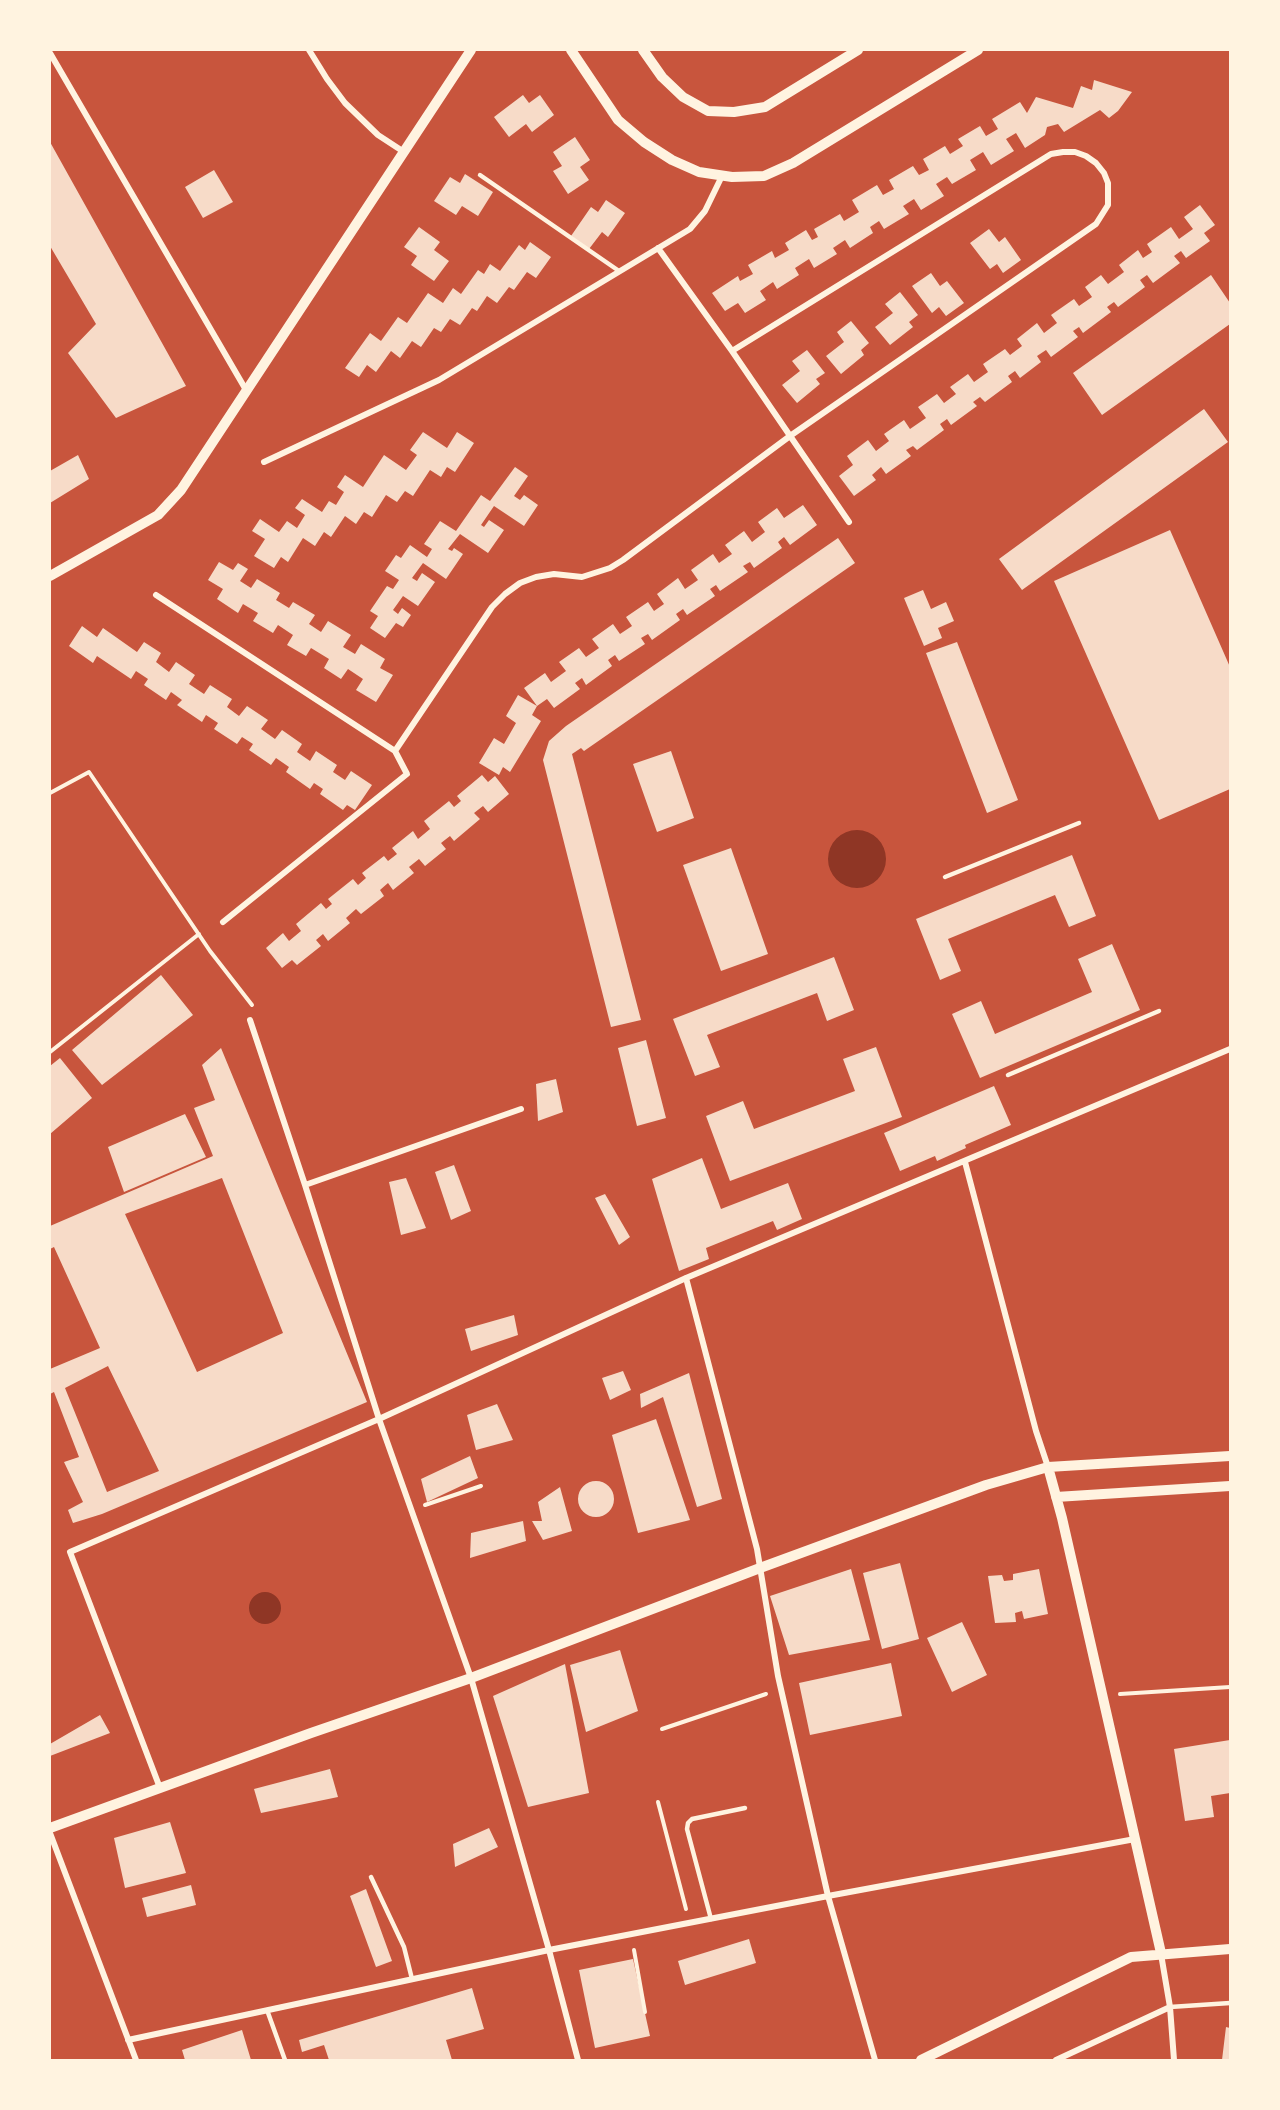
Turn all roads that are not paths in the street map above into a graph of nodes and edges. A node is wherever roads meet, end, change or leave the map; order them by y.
1 (309, 50) edge
2 (471, 50) edge
3 (571, 50) edge
4 (643, 50) edge
5 (858, 50) edge
6 (978, 50) edge
7 (50, 53) edge
8 (404, 152) junction
9 (480, 175) dead end
10 (722, 176) junction
11 (658, 248) junction
12 (619, 272) junction
13 (732, 351) junction
14 (246, 390) junction
15 (790, 436) junction
16 (264, 462) dead end
17 (849, 522) dead end
18 (50, 576) edge
19 (156, 596) dead end
20 (395, 751) junction
21 (1079, 822) dead end
22 (945, 878) dead end
23 (223, 922) dead end
24 (1160, 1011) dead end
25 (250, 1020) dead end
26 (1230, 1049) edge
27 (1008, 1075) dead end
28 (521, 1109) dead end
29 (965, 1162) junction
30 (305, 1185) junction
31 (686, 1278) junction
32 (380, 1419) junction
33 (1230, 1456) edge
34 (1048, 1467) junction
35 (1230, 1486) edge
36 (1056, 1497) junction
37 (760, 1568) junction
38 (471, 1678) junction
39 (160, 1788) junction
40 (745, 1808) dead end
41 (50, 1828) edge
42 (50, 1833) edge
43 (1135, 1839) junction
44 (372, 1876) dead end
45 (828, 1896) junction
46 (711, 1919) junction
47 (1230, 1949) edge
48 (549, 1950) junction
49 (1161, 1953) junction
50 (412, 1979) junction
51 (1230, 2003) edge
52 (1170, 2007) junction
53 (267, 2010) junction
54 (128, 2040) junction
55 (136, 2061) edge
56 (285, 2061) edge
57 (578, 2061) edge
58 (875, 2061) edge
59 (921, 2061) edge
60 (1056, 2061) edge
61 (1174, 2061) edge

1 - 8 street
2 - 8 street
3 - 10 street
4 - 5 street
6 - 10 street
7 - 14 street
8 - 14 street
9 - 12 lane
10 - 11 street
11 - 12 street
11 - 13 street
12 - 16 street
13 - 15 street
13 - 15 street
14 - 18 street
15 - 17 street
15 - 20 street
19 - 20 street
20 - 23 street
21 - 22 lane
24 - 27 lane
25 - 30 street
26 - 29 street
28 - 30 street
29 - 31 street
29 - 34 street
30 - 32 street
31 - 32 street
31 - 37 street
32 - 38 street
32 - 39 street
33 - 34 street
34 - 36 street
34 - 37 street
35 - 36 street
36 - 43 street
37 - 38 street
37 - 45 street
38 - 39 street
38 - 48 street
39 - 41 street
40 - 46 lane
42 - 54 street
43 - 45 street
43 - 49 street
44 - 50 lane
45 - 46 street
45 - 58 street
46 - 48 street
47 - 49 street
48 - 50 street
48 - 57 street
49 - 52 street
49 - 59 street
50 - 53 street
51 - 52 lane
52 - 60 street
52 - 61 street
53 - 54 street
53 - 56 lane
54 - 55 street

